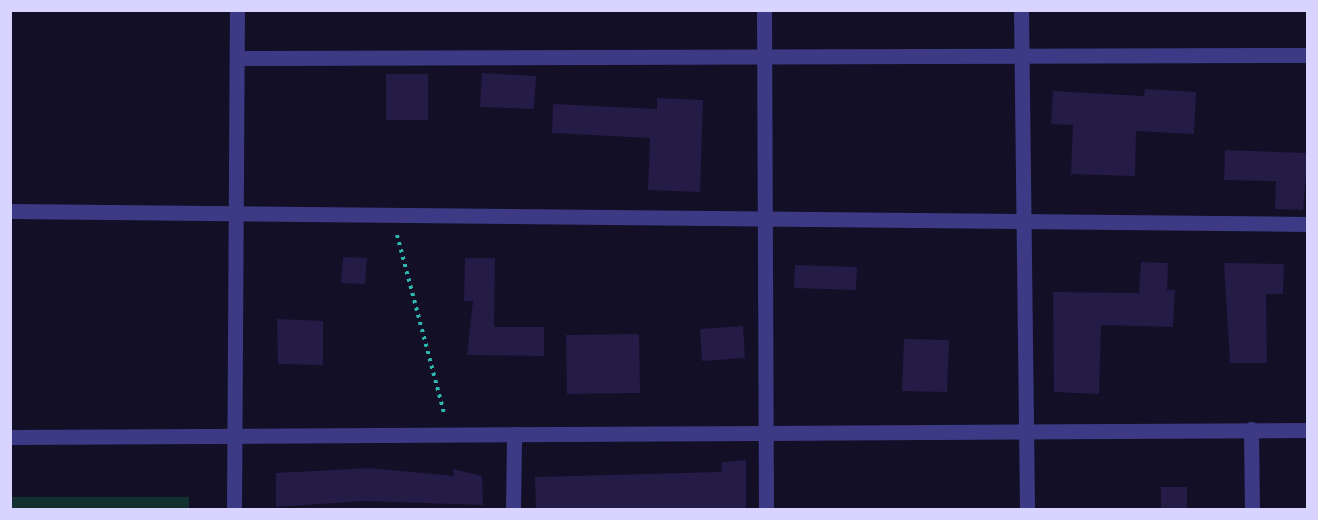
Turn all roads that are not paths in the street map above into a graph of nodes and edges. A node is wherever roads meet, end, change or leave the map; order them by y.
1 (237, 10) edge
2 (764, 10) edge
3 (1021, 10) edge
4 (1308, 55) edge
5 (764, 57) junction
6 (1021, 57) junction
7 (237, 58) junction
8 (10, 211) edge
9 (236, 213) junction
10 (764, 219) junction
11 (1023, 221) junction
12 (1308, 224) edge
13 (1251, 429) junction
14 (1026, 430) junction
15 (1308, 430) edge
16 (766, 432) junction
17 (514, 434) junction
18 (234, 436) junction
19 (10, 437) edge
20 (234, 510) edge
21 (513, 510) edge
22 (766, 510) edge
23 (1027, 510) edge
24 (1252, 510) edge

1 - 7 street
2 - 5 street
3 - 6 street
4 - 6 street
5 - 6 street
5 - 7 street
5 - 10 street
6 - 11 street
7 - 9 street
8 - 9 street
9 - 10 street
9 - 18 street
10 - 11 street
10 - 16 street
11 - 12 street
11 - 14 street
13 - 14 street
13 - 15 street
13 - 24 street
14 - 16 street
14 - 23 street
16 - 17 street
16 - 22 street
17 - 18 street
17 - 21 street
18 - 19 street
18 - 20 street

